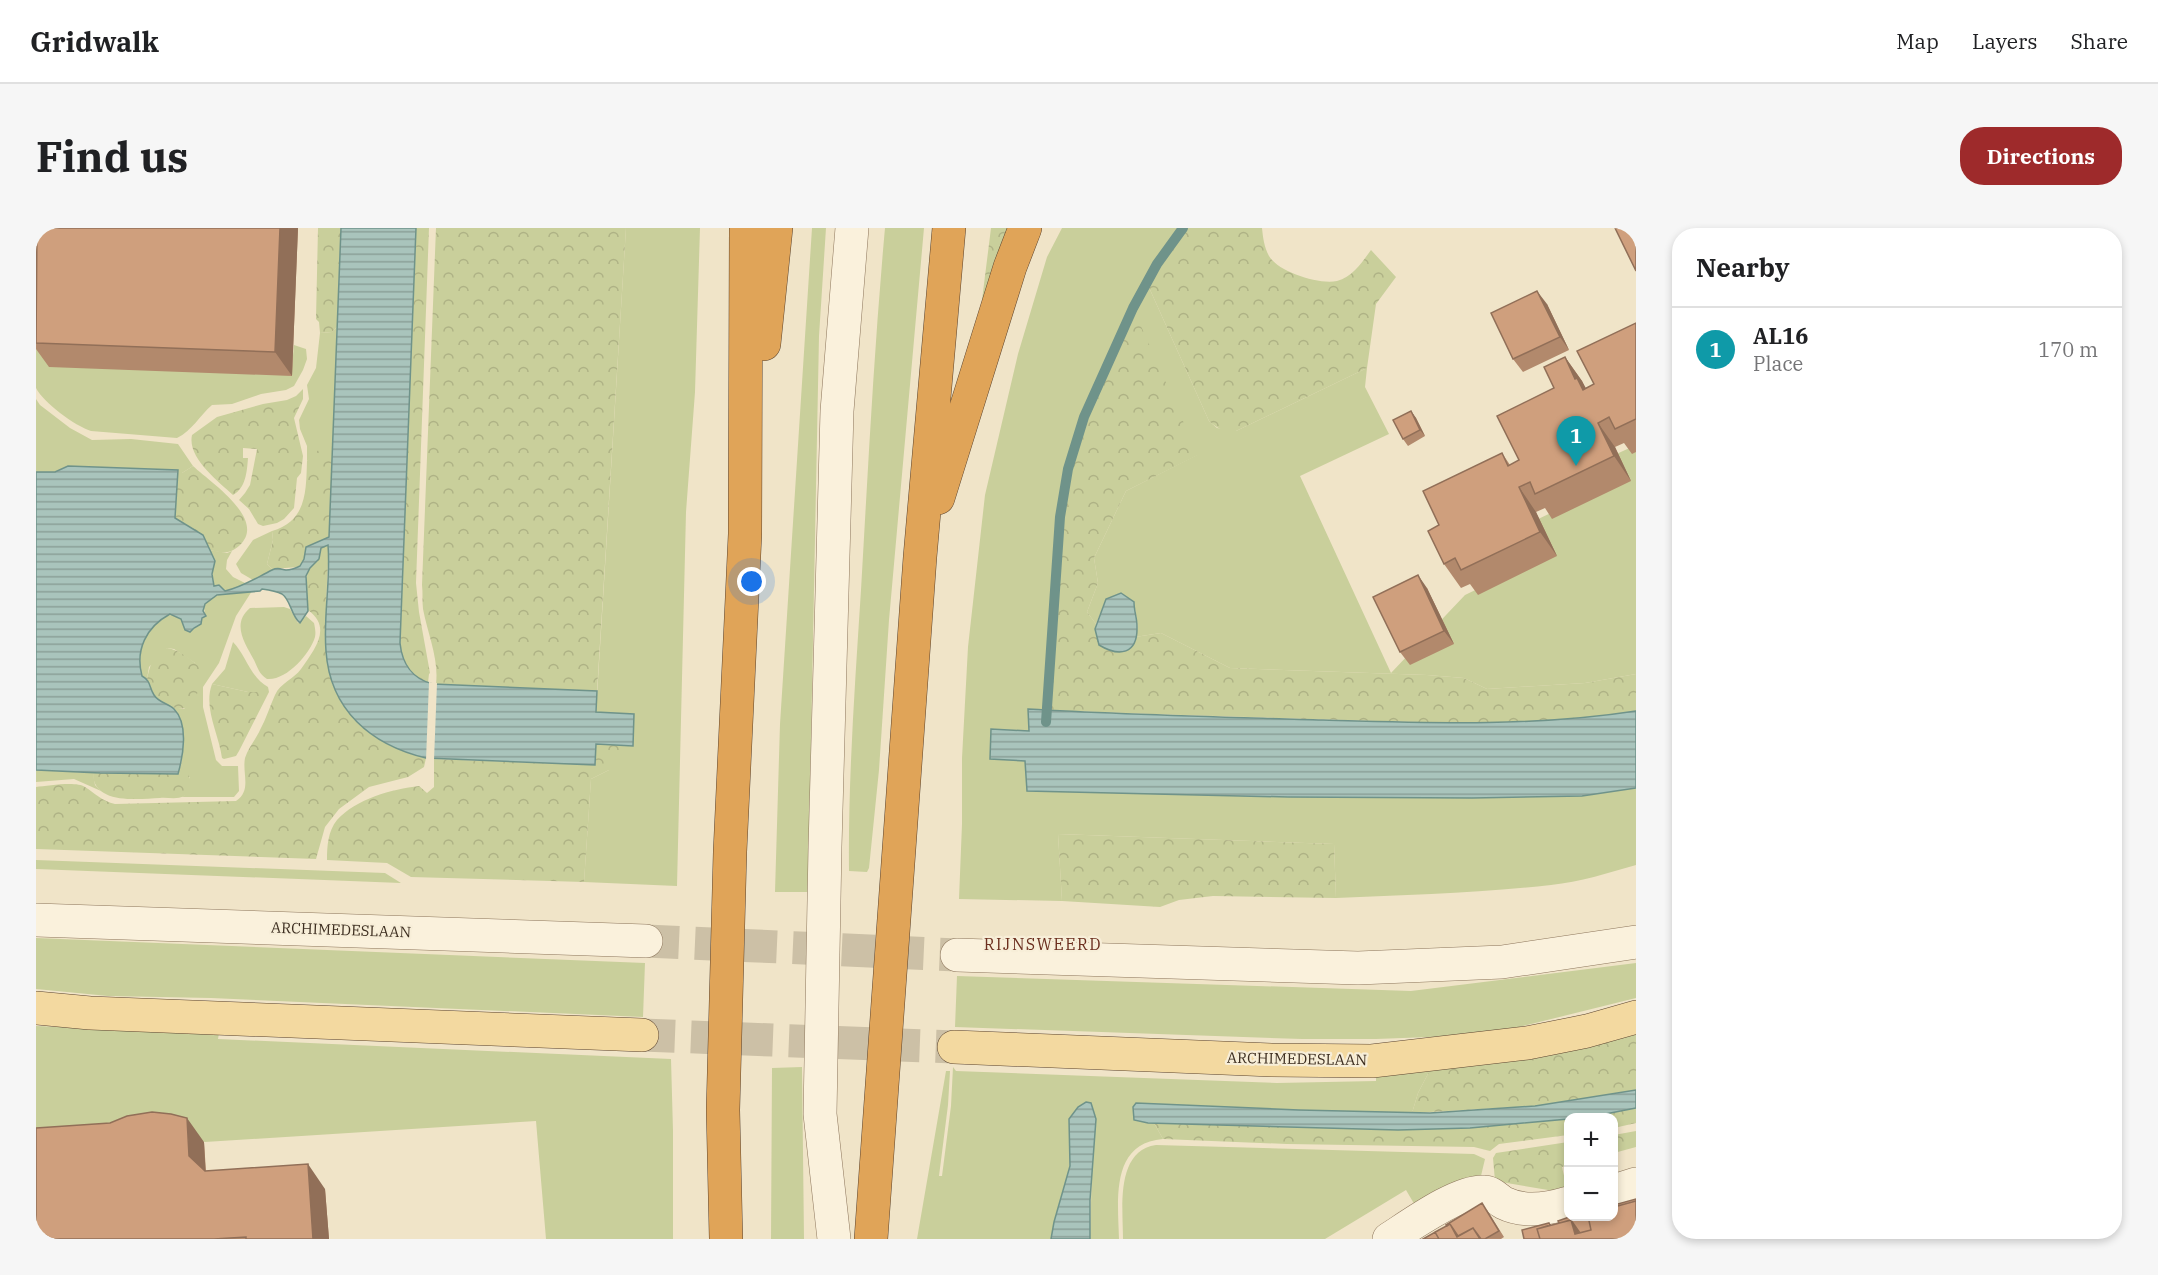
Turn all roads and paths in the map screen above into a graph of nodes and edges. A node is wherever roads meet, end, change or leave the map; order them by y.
1 (746, 228) edge
2 (776, 228) edge
3 (852, 228) edge
4 (949, 228) edge
5 (1025, 228) edge
6 (745, 534) junction
7 (920, 557) junction
8 (36, 920) edge
9 (646, 941) tunnel mouth
10 (1636, 942) edge
11 (957, 955) tunnel mouth
12 (36, 1008) edge
13 (1636, 1017) edge
14 (642, 1035) tunnel mouth
15 (954, 1047) tunnel mouth
16 (1636, 1184) edge
17 (1618, 1190) edge
18 (1564, 1204) edge
19 (726, 1239) edge
20 (834, 1239) edge
21 (871, 1239) edge
22 (1389, 1239) edge

1 - 6 highway
2 - 6 highway
3 - 20 street
4 - 7 highway
5 - 7 highway
6 - 19 highway
7 - 21 highway
8 - 9 street, ARCHIMEDESLAAN
10 - 11 street
12 - 14 main road
13 - 15 main road, ARCHIMEDESLAAN
16 - 17 street
18 - 22 street

